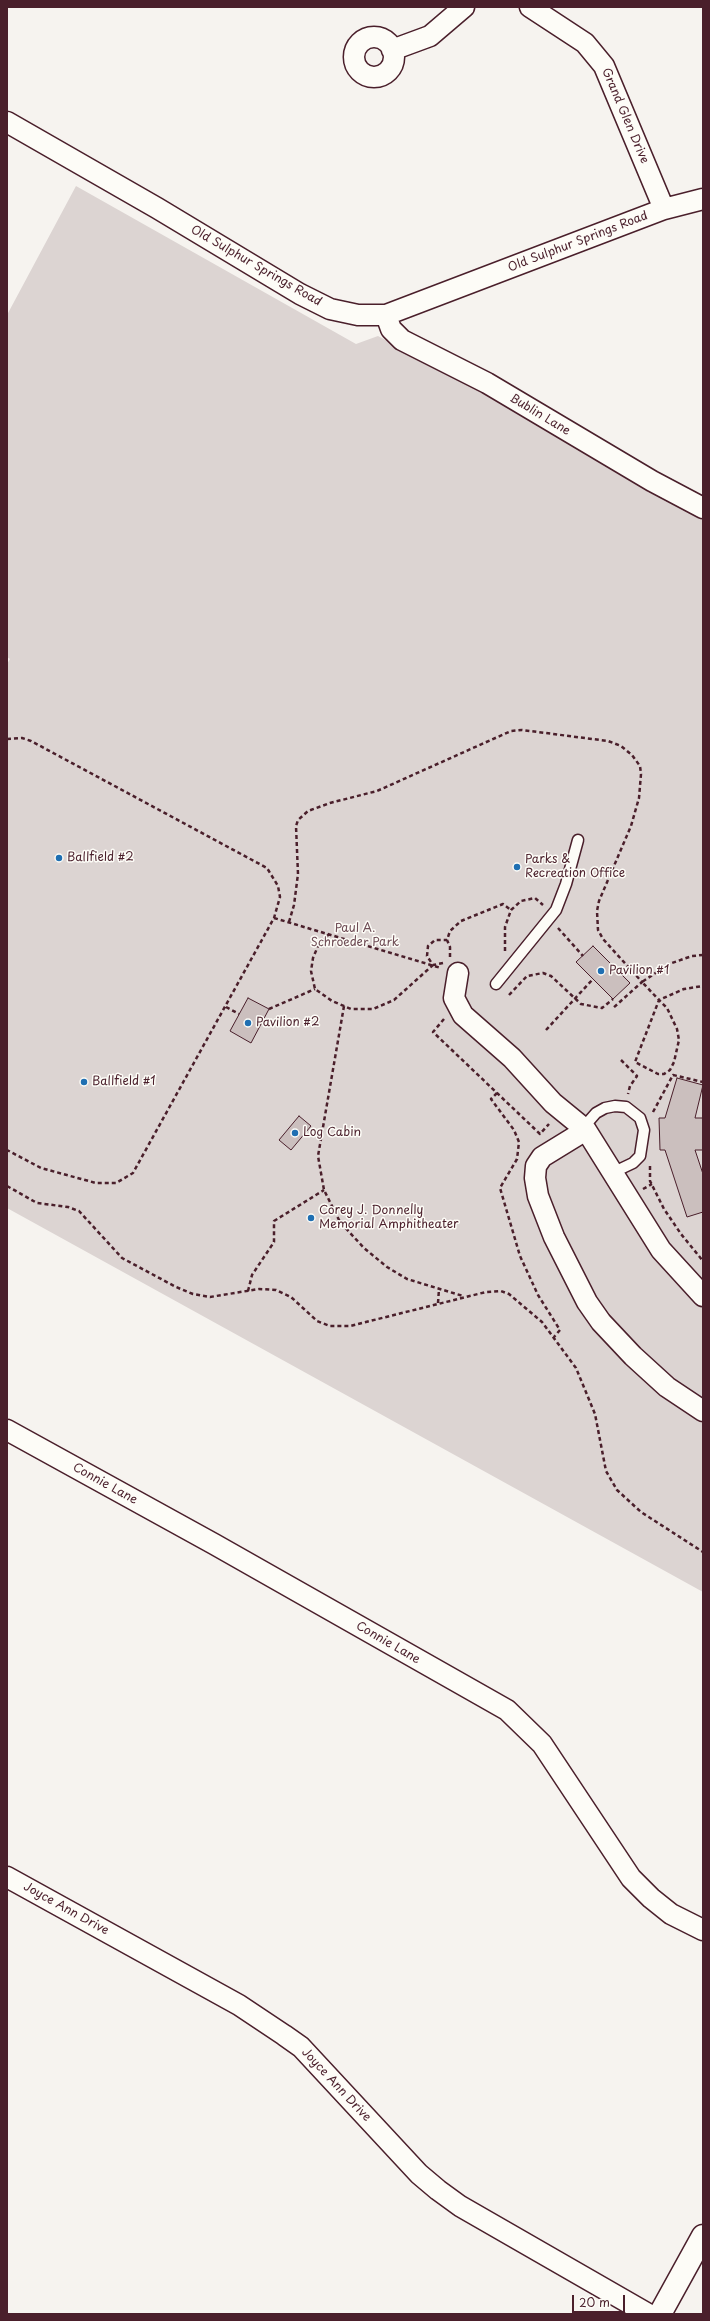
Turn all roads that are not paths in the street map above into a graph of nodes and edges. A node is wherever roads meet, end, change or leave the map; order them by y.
1 (464, 7) edge
2 (530, 7) edge
3 (392, 50) dead end
4 (7, 122) edge
5 (703, 199) edge
6 (664, 209) junction
7 (386, 315) junction
8 (703, 508) edge
9 (578, 840) dead end
10 (458, 973) road end
11 (496, 984) dead end
12 (586, 1130) junction
13 (612, 1173) junction
14 (703, 1296) edge
15 (703, 1411) edge
16 (7, 1430) edge
17 (7, 1877) edge
18 (703, 1930) edge
19 (703, 2236) edge
20 (648, 2314) edge
21 (660, 2314) edge

1 - 3 street
2 - 6 street, Grand Glen Drive
4 - 7 street, Old Sulphur Springs Road
5 - 6 street, Old Sulphur Springs Road
6 - 7 street, Old Sulphur Springs Road
7 - 8 street, Bublin Lane
9 - 11 lane
10 - 12 street
12 - 13 street
12 - 13 lane
12 - 15 street
13 - 14 street
16 - 18 street, Connie Lane
17 - 20 street, Joyce Ann Drive
19 - 21 street

